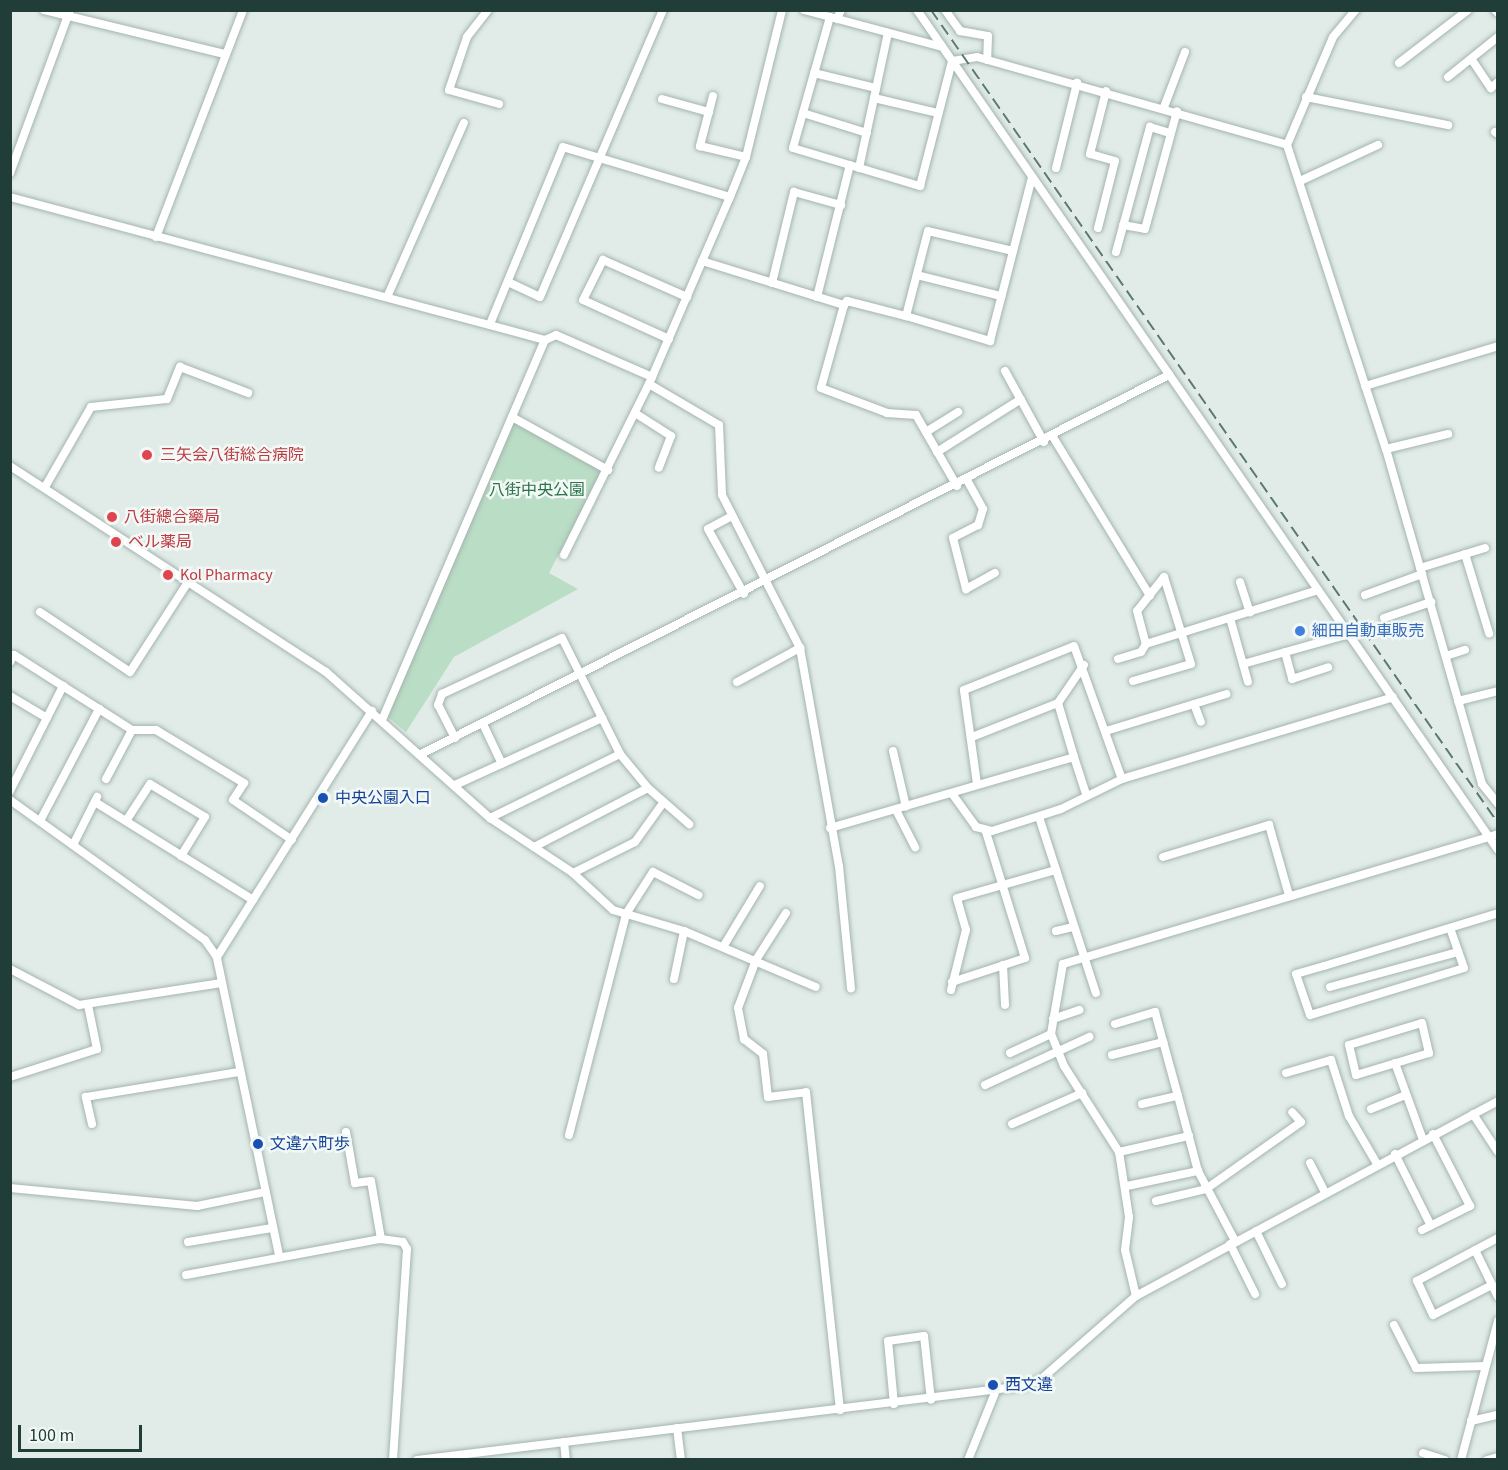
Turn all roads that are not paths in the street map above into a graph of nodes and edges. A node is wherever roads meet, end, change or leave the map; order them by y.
1 (44, 10) edge
2 (243, 10) edge
3 (488, 10) edge
4 (663, 10) edge
5 (782, 10) edge
6 (804, 10) edge
7 (917, 10) edge
8 (945, 10) edge
9 (1356, 10) edge
10 (1468, 10) edge
11 (69, 14) edge
12 (836, 16) edge
13 (888, 33) junction
14 (1497, 37) edge
15 (942, 47) junction
16 (1185, 52) dead end
17 (225, 54) junction
18 (987, 60) junction
19 (1472, 60) junction
20 (952, 61) junction
21 (1399, 63) dead end
22 (814, 74) junction
23 (1448, 77) dead end
24 (1497, 82) edge
25 (1077, 83) junction
26 (876, 88) junction
27 (1106, 91) junction
28 (713, 96) dead end
29 (1306, 97) junction
30 (874, 98) junction
31 (663, 99) dead end
32 (499, 104) dead end
33 (1164, 107) junction
34 (1177, 111) junction
35 (709, 112) junction
36 (938, 112) junction
37 (802, 113) junction
38 (464, 123) dead end
39 (1448, 125) dead end
40 (867, 133) junction
41 (1170, 133) junction
42 (1287, 145) junction
43 (1378, 145) dead end
44 (602, 157) junction
45 (746, 157) junction
46 (850, 165) junction
47 (859, 168) junction
48 (1056, 168) dead end
49 (10, 173) edge
50 (1032, 177) junction
51 (1300, 181) junction
52 (10, 197) edge
53 (730, 197) junction
54 (841, 205) junction
55 (1124, 225) junction
56 (1098, 228) dead end
57 (156, 237) junction
58 (1013, 251) junction
59 (1116, 252) dead end
60 (702, 261) junction
61 (916, 274) junction
62 (508, 282) junction
63 (772, 283) junction
64 (388, 296) junction
65 (1001, 296) junction
66 (687, 297) junction
67 (816, 297) junction
68 (844, 305) junction
69 (906, 316) junction
70 (490, 324) junction
71 (669, 339) junction
72 (545, 340) junction
73 (1497, 346) edge
74 (1005, 371) dead end
75 (1169, 375) junction
76 (651, 380) junction
77 (1365, 386) junction
78 (248, 393) dead end
79 (1021, 399) junction
80 (958, 412) dead end
81 (635, 413) junction
82 (512, 417) junction
83 (926, 432) junction
84 (1448, 434) dead end
85 (1053, 437) junction
86 (1044, 442) junction
87 (1386, 449) junction
88 (938, 452) junction
89 (10, 466) edge
90 (659, 468) dead end
91 (608, 470) junction
92 (968, 480) junction
93 (957, 486) junction
94 (45, 487) junction
95 (732, 516) junction
96 (1485, 548) dead end
97 (1465, 554) junction
98 (564, 555) dead end
99 (1421, 571) junction
100 (995, 573) dead end
101 (188, 582) junction
102 (767, 582) junction
103 (1240, 582) dead end
104 (1318, 590) junction
105 (744, 594) junction
106 (1365, 595) dead end
107 (1150, 596) junction
108 (1431, 602) junction
109 (40, 612) dead end
110 (1250, 612) junction
111 (1230, 618) junction
112 (1384, 618) dead end
113 (1182, 633) junction
114 (1489, 633) dead end
115 (1348, 634) junction
116 (1146, 645) junction
117 (800, 648) junction
118 (1465, 650) dead end
119 (1285, 652) junction
120 (1446, 656) junction
121 (1118, 659) dead end
122 (10, 662) edge
123 (1243, 664) junction
124 (1084, 665) junction
125 (1328, 667) dead end
126 (581, 676) junction
127 (1133, 681) dead end
128 (737, 682) dead end
129 (1248, 682) dead end
130 (63, 686) junction
131 (1497, 691) edge
132 (1226, 694) dead end
133 (10, 696) edge
134 (1393, 698) junction
135 (1458, 701) junction
136 (1058, 703) junction
137 (1194, 704) junction
138 (99, 709) junction
139 (372, 711) junction
140 (47, 718) junction
141 (602, 718) junction
142 (382, 720) junction
143 (1201, 722) dead end
144 (483, 724) junction
145 (132, 730) junction
146 (1106, 730) junction
147 (972, 737) junction
148 (455, 738) junction
149 (893, 751) dead end
150 (421, 754) junction
151 (620, 754) junction
152 (1074, 757) junction
153 (502, 764) junction
154 (106, 778) dead end
155 (1122, 779) junction
156 (977, 784) junction
157 (455, 785) junction
158 (648, 788) junction
159 (10, 791) edge
160 (1086, 794) junction
161 (953, 795) junction
162 (10, 800) edge
163 (663, 803) junction
164 (1497, 804) edge
165 (906, 807) junction
166 (896, 810) junction
167 (1039, 817) junction
168 (490, 818) junction
169 (40, 821) junction
170 (126, 821) junction
171 (689, 824) dead end
172 (830, 828) junction
173 (986, 832) junction
174 (1494, 835) edge
175 (292, 840) junction
176 (73, 845) junction
177 (534, 847) junction
178 (915, 847) dead end
179 (1497, 850) edge
180 (182, 856) junction
181 (1163, 857) dead end
182 (1056, 870) junction
183 (573, 873) junction
184 (1002, 884) junction
185 (760, 886) dead end
186 (698, 895) dead end
187 (1289, 895) junction
188 (253, 900) junction
189 (786, 913) dead end
190 (1497, 913) edge
191 (626, 914) junction
192 (1074, 927) junction
193 (1450, 928) junction
194 (1056, 931) dead end
195 (684, 932) junction
196 (723, 947) junction
197 (1458, 952) junction
198 (1084, 956) junction
199 (216, 957) junction
200 (756, 960) junction
201 (1003, 965) junction
202 (10, 969) edge
203 (674, 979) dead end
204 (221, 983) junction
205 (816, 987) dead end
206 (1330, 987) dead end
207 (851, 988) dead end
208 (1096, 993) dead end
209 (88, 1005) junction
210 (1005, 1005) dead end
211 (1079, 1010) dead end
212 (1053, 1019) junction
213 (1114, 1024) dead end
214 (1051, 1034) junction
215 (1089, 1037) dead end
216 (1163, 1042) junction
217 (1058, 1052) junction
218 (1010, 1053) dead end
219 (1112, 1055) dead end
220 (1395, 1063) junction
221 (238, 1072) junction
222 (1286, 1073) dead end
223 (10, 1077) edge
224 (985, 1085) dead end
225 (1082, 1093) junction
226 (1405, 1095) junction
227 (1178, 1096) junction
228 (1497, 1101) edge
229 (1142, 1104) dead end
230 (1371, 1109) dead end
231 (1292, 1112) dead end
232 (1473, 1114) junction
233 (92, 1124) dead end
234 (1012, 1124) dead end
235 (346, 1132) dead end
236 (1433, 1134) junction
237 (568, 1135) dead end
238 (1189, 1136) junction
239 (1423, 1140) junction
240 (1119, 1152) junction
241 (1497, 1152) edge
242 (1395, 1154) junction
243 (1311, 1162) dead end
244 (1377, 1164) junction
245 (1198, 1171) junction
246 (1127, 1186) junction
247 (10, 1188) edge
248 (1206, 1189) junction
249 (265, 1192) junction
250 (1325, 1193) junction
251 (1156, 1201) dead end
252 (1431, 1226) junction
253 (272, 1228) junction
254 (1422, 1230) dead end
255 (1256, 1231) junction
256 (1497, 1238) edge
257 (381, 1239) junction
258 (188, 1242) dead end
259 (1232, 1242) junction
260 (1475, 1250) junction
261 (279, 1255) junction
262 (186, 1275) dead end
263 (1282, 1284) dead end
264 (1492, 1286) junction
265 (1255, 1294) dead end
266 (1136, 1296) junction
267 (1497, 1297) edge
268 (1497, 1320) edge
269 (1394, 1326) dead end
270 (1485, 1366) junction
271 (995, 1393) junction
272 (931, 1400) junction
273 (894, 1404) junction
274 (840, 1410) junction
275 (1497, 1415) edge
276 (1471, 1421) junction
277 (677, 1428) junction
278 (564, 1442) junction
279 (1424, 1454) dead end
280 (1497, 1457) edge
281 (393, 1460) edge
282 (417, 1460) edge
283 (566, 1460) edge
284 (681, 1460) edge
285 (968, 1460) edge
286 (1445, 1460) edge
287 (1461, 1460) edge
288 (1487, 1460) edge

1 - 11 street
2 - 17 street
3 - 32 street
4 - 44 street
5 - 45 street
6 - 12 street
7 - 15 street
8 - 18 street
9 - 29 street
10 - 21 street
11 - 17 street
11 - 49 street
12 - 13 street
12 - 22 street
13 - 15 street
13 - 26 street
14 - 19 street
15 - 20 street
16 - 33 street
17 - 57 street
18 - 20 street
18 - 25 street
19 - 23 street
19 - 24 street
20 - 36 street
20 - 50 street
22 - 26 street
22 - 37 street
25 - 27 street
25 - 48 street
26 - 30 street
27 - 33 street
27 - 56 street
28 - 35 street
29 - 39 street
29 - 42 street
30 - 36 street
30 - 40 street
31 - 35 street
33 - 34 street
34 - 41 street
34 - 42 street
35 - 45 street
36 - 47 street
37 - 40 street
37 - 46 street
38 - 64 street
40 - 47 street
41 - 55 street
41 - 55 street
42 - 51 street
43 - 51 street
44 - 53 street
44 - 62 street
44 - 62 street
45 - 53 street
46 - 47 street
46 - 54 street
50 - 58 street
50 - 75 street
51 - 77 street
52 - 57 street
53 - 60 street
54 - 63 street
54 - 67 street
55 - 59 street
57 - 64 street
58 - 61 street
58 - 65 street
60 - 63 street
60 - 66 street
61 - 65 street
61 - 69 street
62 - 70 street
63 - 67 street
64 - 70 street
65 - 69 street
66 - 71 street
66 - 71 street
67 - 68 street
68 - 69 street
68 - 83 street
70 - 72 street
71 - 76 street
72 - 76 street
72 - 82 street
73 - 77 street
74 - 79 street
75 - 85 street
75 - 104 street
76 - 81 street
76 - 95 street
77 - 87 street
78 - 94 street
79 - 86 street
79 - 88 street
80 - 83 street
81 - 90 street
81 - 91 street
82 - 91 street
82 - 142 street
83 - 88 street
84 - 87 street
85 - 86 street
85 - 107 street
86 - 92 street
87 - 99 street
88 - 93 street
89 - 94 street
91 - 98 street
92 - 93 street
92 - 100 street
93 - 102 street
94 - 101 street
95 - 102 street
95 - 105 street
96 - 97 street
97 - 99 street
97 - 114 street
99 - 106 street
99 - 108 street
101 - 109 street
101 - 139 street
102 - 105 street
102 - 117 street
103 - 110 street
104 - 110 street
104 - 115 street
105 - 126 street
107 - 113 street
107 - 116 street
108 - 112 street
108 - 120 street
110 - 111 street
111 - 113 street
111 - 123 street
113 - 116 street
113 - 127 street
115 - 119 street
115 - 134 street
116 - 121 street
117 - 128 street
117 - 172 street
118 - 120 street
119 - 123 street
119 - 125 street
120 - 135 street
122 - 130 street
123 - 129 street
124 - 136 street
124 - 146 street
124 - 147 street
126 - 141 street
126 - 144 street
126 - 148 street
130 - 138 street
130 - 140 street
131 - 135 street
132 - 137 street
133 - 140 street
134 - 155 street
134 - 174 street
135 - 164 street
136 - 147 street
136 - 152 street
137 - 143 street
137 - 146 street
138 - 145 street
138 - 169 street
139 - 142 street
139 - 175 street
140 - 159 street
141 - 151 street
141 - 153 street
142 - 150 street
144 - 148 street
144 - 153 street
145 - 154 street
145 - 175 street
146 - 155 street
147 - 156 street
148 - 150 street
149 - 165 street
150 - 157 street
151 - 158 street
151 - 168 street
152 - 156 street
152 - 160 street
153 - 157 street
155 - 160 street
156 - 161 street
157 - 168 street
158 - 163 street
158 - 177 street
160 - 167 street
161 - 165 street
161 - 173 street
162 - 169 street
163 - 171 street
163 - 183 street
165 - 166 street
166 - 172 street
166 - 178 street
167 - 173 street
167 - 182 street
168 - 177 street
169 - 176 street
170 - 176 street
170 - 180 street
170 - 180 street
172 - 207 street
173 - 184 street
174 - 179 street
174 - 187 street
175 - 188 street
176 - 199 street
177 - 183 street
180 - 188 street
181 - 187 street
182 - 184 street
182 - 192 street
183 - 191 street
184 - 201 street
184 - 201 street
185 - 196 street
186 - 191 street
187 - 198 street
188 - 199 street
189 - 200 street
190 - 193 street
191 - 195 street
191 - 237 street
192 - 194 street
192 - 198 street
193 - 197 street
193 - 197 street
195 - 196 street
195 - 203 street
196 - 200 street
197 - 206 street
198 - 208 street
198 - 212 street
199 - 204 street
200 - 205 street
200 - 274 street
201 - 210 street
202 - 209 street
204 - 209 street
204 - 221 street
209 - 223 street
211 - 212 street
212 - 214 street
213 - 216 street
214 - 217 street
214 - 218 street
215 - 217 street
216 - 219 street
216 - 227 street
217 - 224 street
217 - 225 street
220 - 220 street
220 - 226 street
221 - 233 street
221 - 249 street
222 - 244 street
225 - 234 street
225 - 240 street
226 - 230 street
226 - 239 street
227 - 229 street
227 - 238 street
228 - 232 street
231 - 248 street
232 - 236 street
232 - 241 street
235 - 257 street
236 - 239 street
236 - 252 street
238 - 240 street
238 - 245 street
239 - 242 street
240 - 246 street
242 - 244 street
242 - 252 street
243 - 250 street
244 - 250 street
245 - 246 street
245 - 248 street
246 - 266 street
247 - 249 street
248 - 251 street
248 - 259 street
249 - 253 street
250 - 255 street
252 - 254 street
253 - 258 street
253 - 261 street
255 - 259 street
255 - 263 street
256 - 260 street
257 - 261 street
257 - 281 street
259 - 265 street
259 - 266 street
260 - 264 street
260 - 264 street
261 - 262 street
264 - 267 street
266 - 271 street
268 - 270 street
269 - 270 street
270 - 276 street
271 - 272 street
271 - 285 street
272 - 273 street
272 - 273 street
273 - 274 street
274 - 277 street
275 - 276 street
276 - 287 street
277 - 278 street
277 - 284 street
278 - 282 street
278 - 283 street
279 - 286 street
280 - 288 street

